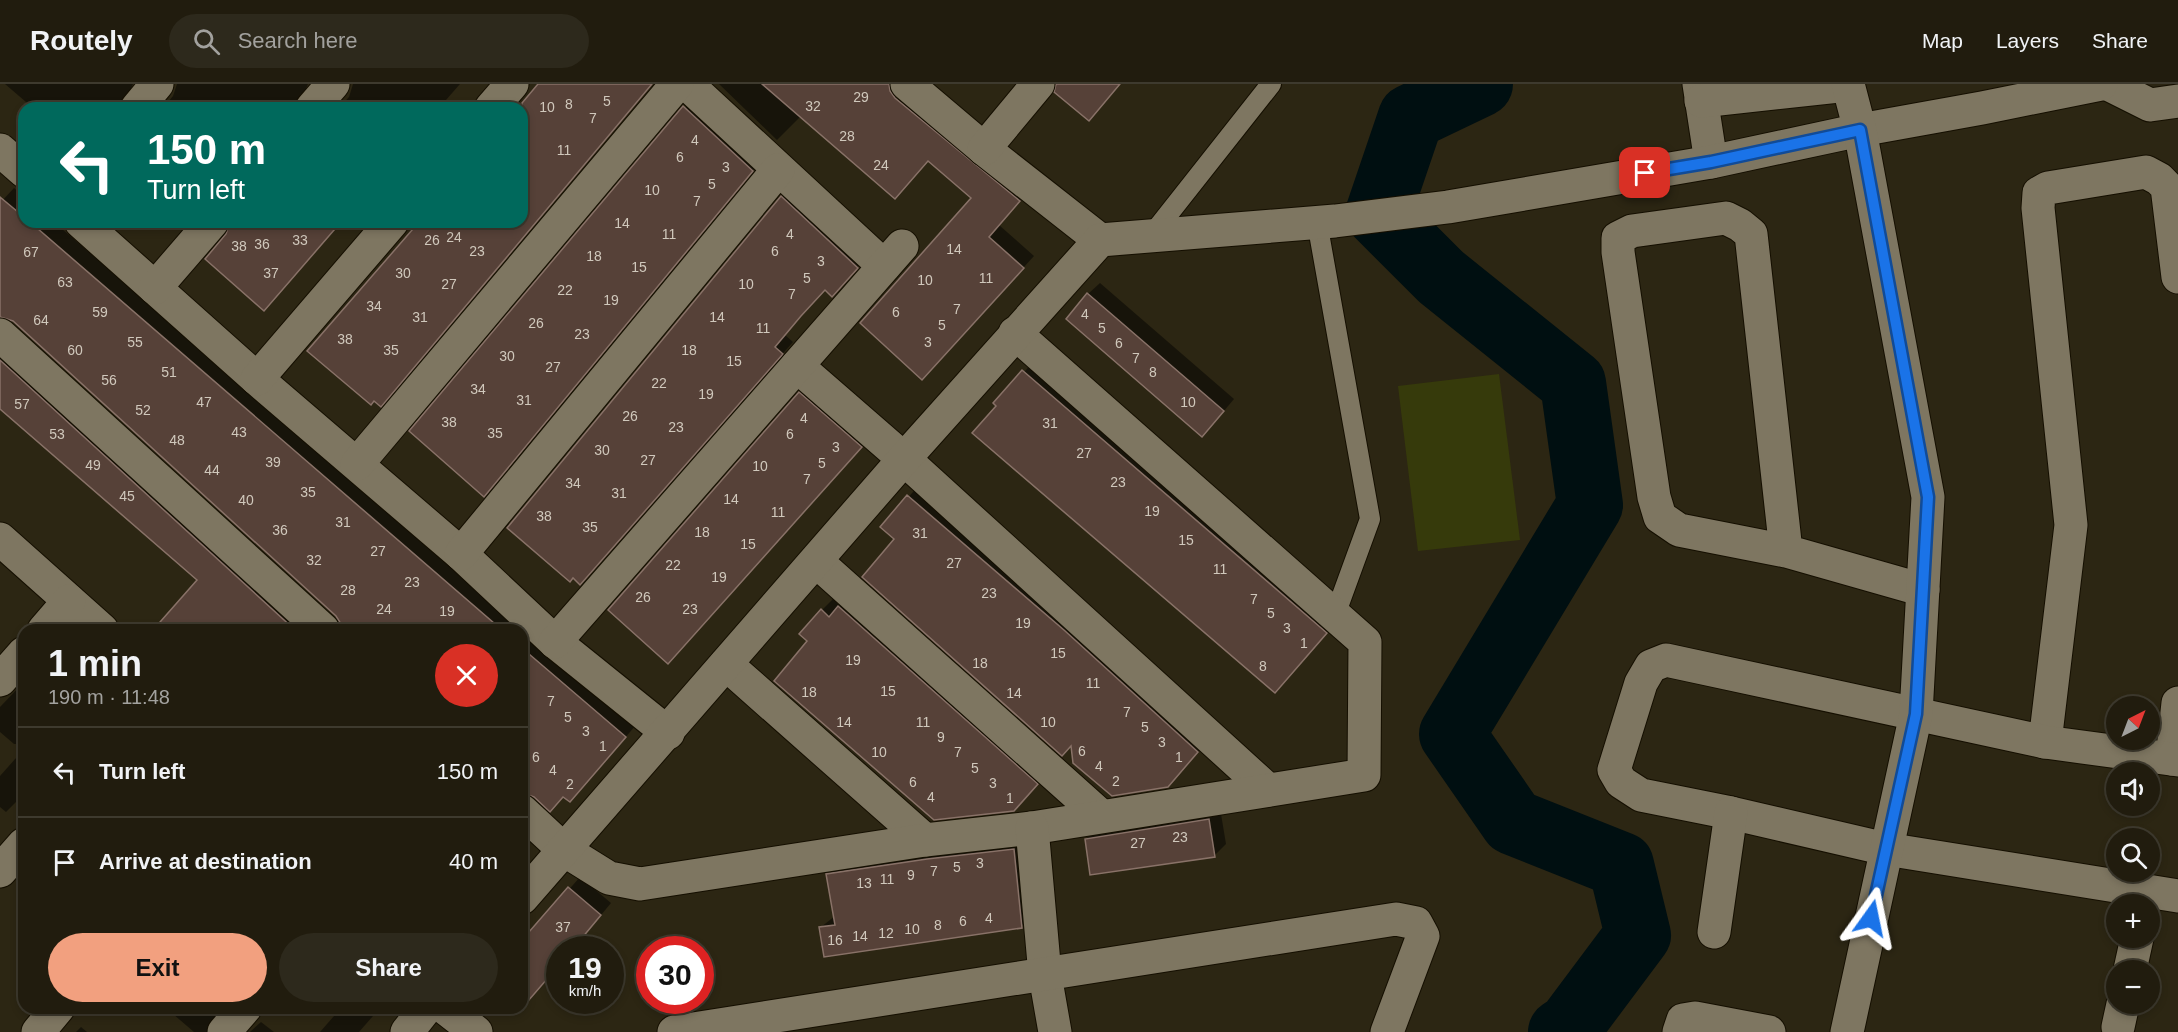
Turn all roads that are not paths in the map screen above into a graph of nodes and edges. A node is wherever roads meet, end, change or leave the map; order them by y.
1 (157, 84) edge
2 (333, 84) edge
3 (512, 84) edge
4 (677, 84) edge
5 (687, 84) edge
6 (907, 84) edge
7 (1038, 84) edge
8 (1271, 84) edge
9 (2101, 84) edge
10 (2108, 84) edge
11 (1848, 85) edge
12 (1700, 93) edge
13 (1983, 96) edge
14 (2178, 101) edge
15 (142, 102) edge
16 (317, 102) edge
17 (496, 102) edge
18 (1860, 130) junction
19 (984, 148) junction
20 (0, 150) edge
21 (1711, 162) junction
22 (18, 166) edge
23 (778, 170) junction
24 (1326, 221) junction
25 (88, 228) edge
26 (207, 228) edge
27 (387, 228) edge
28 (1151, 236) junction
29 (1100, 240) junction
30 (2178, 277) edge
31 (154, 288) junction
32 (1015, 333) junction
33 (0, 335) edge
34 (797, 366) junction
35 (257, 378) junction
36 (904, 459) junction
37 (357, 464) junction
38 (0, 539) edge
39 (1786, 551) junction
40 (461, 554) junction
41 (816, 561) junction
42 (1923, 590) junction
43 (69, 601) junction
44 (1335, 615) junction
45 (49, 624) edge
46 (95, 624) edge
47 (316, 624) edge
48 (555, 642) junction
49 (18, 660) edge
50 (726, 664) junction
51 (0, 680) edge
52 (2178, 703) edge
53 (1916, 714) junction
54 (668, 733) junction
55 (2045, 742) junction
56 (2175, 759) edge
57 (1268, 790) junction
58 (1731, 813) junction
59 (1101, 816) junction
60 (528, 817) edge
61 (1032, 828) junction
62 (925, 840) junction
63 (1886, 849) junction
64 (564, 850) junction
65 (18, 851) edge
66 (0, 871) edge
67 (528, 891) edge
68 (2139, 894) edge
69 (1714, 932) dead end
70 (1045, 975) junction
71 (53, 1014) edge
72 (240, 1014) edge
73 (421, 1014) edge
74 (453, 1014) edge
75 (38, 1032) edge
76 (224, 1032) edge
77 (407, 1032) edge
78 (476, 1032) edge
79 (674, 1032) edge
80 (1055, 1032) edge
81 (1387, 1032) edge
82 (1679, 1032) edge
83 (1769, 1032) edge
84 (1847, 1032) edge

1 - 15 street
2 - 16 street
3 - 17 street
4 - 37 street
5 - 23 street
6 - 19 street
7 - 19 street
8 - 28 lane
9 - 13 street
10 - 14 street
11 - 12 street
11 - 18 street
12 - 21 street
13 - 18 street
18 - 21 street
18 - 42 street
19 - 29 street
20 - 22 street
21 - 24 street
23 - 34 street
23 - 40 street
24 - 28 street
24 - 44 lane
25 - 31 street
26 - 31 street
27 - 35 street
28 - 29 street
29 - 32 street
30 - 55 street
31 - 35 street
32 - 36 street
32 - 44 street
33 - 47 street
34 - 36 street
34 - 48 street
35 - 37 street
36 - 41 street
36 - 57 street
37 - 40 street
38 - 43 street
39 - 39 street
39 - 42 street
40 - 48 street
41 - 50 street
41 - 59 street
42 - 53 street
43 - 45 street
43 - 46 street
44 - 57 street
48 - 54 street
49 - 51 street
50 - 54 street
50 - 62 street
52 - 56 street
53 - 55 street
53 - 58 street
53 - 63 street
54 - 64 street
55 - 56 street
57 - 59 street
58 - 63 street
58 - 69 street
59 - 61 street
60 - 64 street
61 - 62 street
61 - 70 street
62 - 64 street
63 - 68 street
63 - 84 street
64 - 67 street
65 - 66 street
70 - 79 street
70 - 80 street
70 - 81 street
71 - 75 street
72 - 76 street
73 - 77 street
74 - 78 street
82 - 83 street

